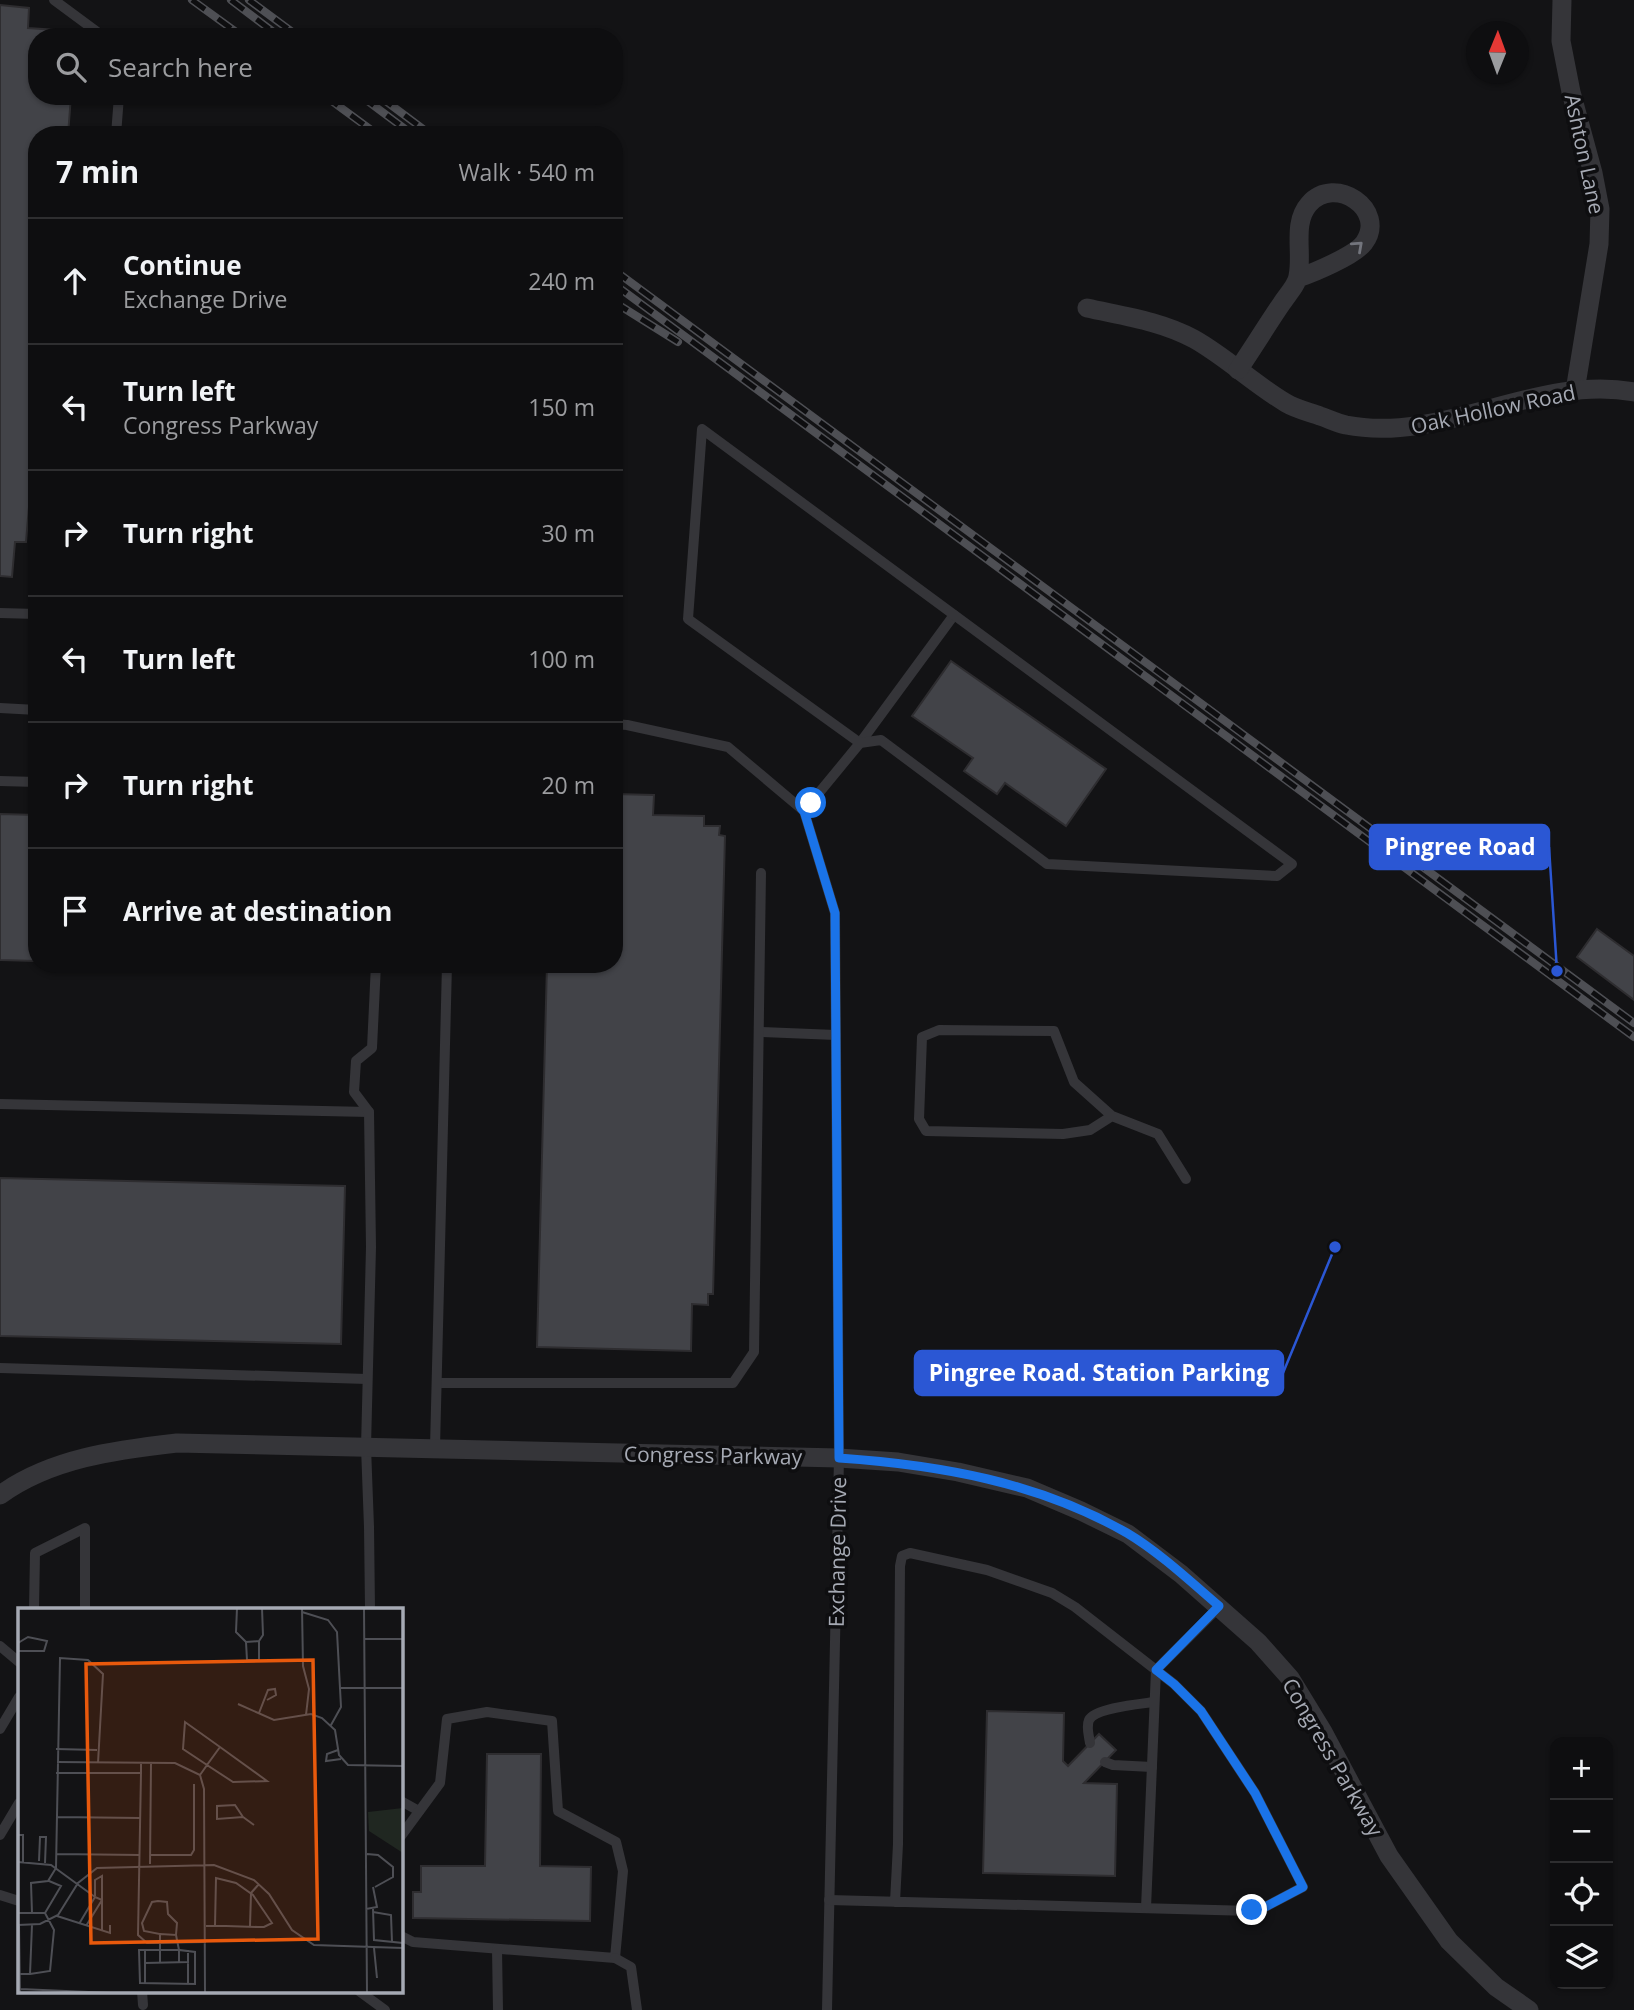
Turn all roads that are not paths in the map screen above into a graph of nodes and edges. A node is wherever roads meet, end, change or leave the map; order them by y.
1 (54, 0) edge
2 (1562, 0) edge
3 (92, 28) edge
4 (118, 105) edge
5 (117, 126) edge
6 (1298, 278) junction
7 (1087, 308) dead end
8 (1238, 370) junction
9 (1575, 391) junction
10 (1634, 392) edge
11 (0, 613) edge
12 (28, 614) edge
13 (954, 615) junction
14 (0, 708) edge
15 (28, 710) edge
16 (623, 724) edge
17 (860, 743) junction
18 (0, 781) edge
19 (28, 782) edge
20 (804, 811) junction
21 (761, 873) dead end
22 (376, 973) edge
23 (447, 973) edge
24 (759, 1032) junction
25 (836, 1035) junction
26 (0, 1104) edge
27 (369, 1112) junction
28 (1112, 1116) junction
29 (1186, 1179) dead end
30 (0, 1368) edge
31 (367, 1378) junction
32 (437, 1382) junction
33 (366, 1447) junction
34 (435, 1448) junction
35 (839, 1458) junction
36 (0, 1495) edge
37 (1219, 1606) junction
38 (34, 1608) edge
39 (85, 1608) edge
40 (370, 1608) edge
41 (0, 1646) edge
42 (18, 1661) edge
43 (1156, 1670) junction
44 (18, 1699) edge
45 (1154, 1702) junction
46 (0, 1729) edge
47 (1090, 1743) dead end
48 (1105, 1762) dead end
49 (1152, 1767) junction
50 (402, 1802) edge
51 (18, 1805) edge
52 (419, 1811) junction
53 (0, 1835) edge
54 (402, 1835) edge
55 (0, 1895) edge
56 (18, 1900) edge
57 (829, 1900) junction
58 (895, 1902) junction
59 (1146, 1908) junction
60 (402, 1936) edge
61 (497, 1949) junction
62 (615, 1958) junction
63 (142, 1993) edge
64 (362, 1993) edge
65 (143, 2004) dead end
66 (385, 2010) edge
67 (498, 2010) edge
68 (637, 2010) edge
69 (827, 2010) edge
70 (1529, 2010) edge

1 - 3 lane
2 - 9 street, Ashton Lane
4 - 5 lane
6 -> 6 street
6 - 8 street
7 - 8 street, Oak Hollow Road
8 - 9 street, Oak Hollow Road
9 - 10 street, Oak Hollow Road
11 - 12 lane
13 - 17 lane
13 - 17 lane
13 - 17 lane
14 - 15 lane
16 - 20 lane
17 - 20 lane
18 - 19 lane
20 - 25 lane, Exchange Drive
21 - 24 lane
22 - 27 lane
23 - 32 lane
24 - 25 lane
24 - 32 lane
25 - 35 lane, Exchange Drive
26 - 27 lane
27 - 31 lane
28 - 28 lane
28 - 29 lane
30 - 31 lane
31 - 33 lane
32 - 34 lane
33 - 34 street, Congress Parkway
33 - 36 street, Congress Parkway
33 - 40 lane
34 - 35 street, Congress Parkway
35 - 37 street, Congress Parkway
35 - 57 lane, Exchange Drive
37 - 43 lane
37 - 70 street, Congress Parkway
38 - 39 lane
41 - 42 lane
43 - 45 lane
43 - 58 lane
43 - 59 lane
44 - 46 lane
45 - 47 lane
45 - 49 lane
48 - 49 lane
49 - 59 lane
50 - 52 lane
51 - 53 lane
52 - 54 lane
52 - 62 lane
55 - 56 lane
57 - 58 lane
57 - 69 lane, Exchange Drive
58 - 59 lane
60 - 61 lane
61 - 62 lane
61 - 67 lane
62 - 68 lane
63 - 65 lane
64 - 66 lane

